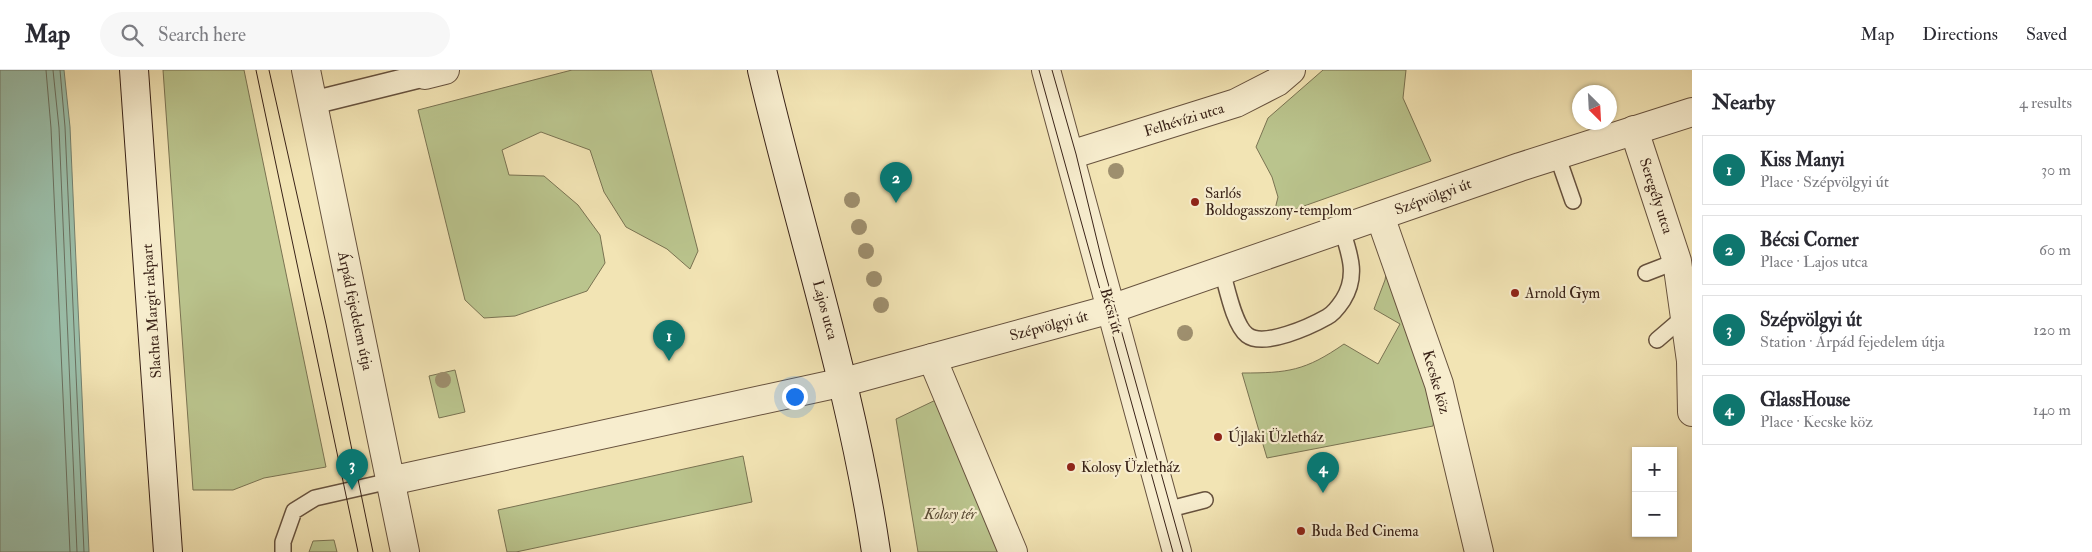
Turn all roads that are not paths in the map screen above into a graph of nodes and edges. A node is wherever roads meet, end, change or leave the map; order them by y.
1 (134, 70) edge
2 (306, 70) edge
3 (762, 70) edge
4 (1046, 70) edge
5 (1291, 70) edge
6 (435, 72) edge
7 (312, 103) junction
8 (1692, 112) edge
9 (1634, 130) junction
10 (1070, 155) junction
11 (1557, 155) junction
12 (1572, 201) dead end
13 (1380, 216) junction
14 (1342, 230) junction
15 (1677, 261) junction
16 (1222, 271) junction
17 (1646, 273) dead end
18 (1112, 308) junction
19 (1685, 316) junction
20 (1657, 340) dead end
21 (932, 358) junction
22 (844, 382) junction
23 (1692, 412) edge
24 (390, 481) junction
25 (1205, 500) dead end
26 (1166, 510) junction
27 (168, 552) edge
28 (283, 552) edge
29 (405, 552) edge
30 (876, 552) edge
31 (1013, 552) edge
32 (1177, 552) edge
33 (1478, 552) edge

1 - 27 street, Slachta Margit rakpart
2 - 7 street, Árpád fejedelem útja
3 - 22 street, Lajos utca
4 - 10 street, Bécsi út
5 - 10 street, Felhévízi utca
6 - 7 street
7 - 24 street, Árpád fejedelem útja
8 - 9 street, Szépvölgyi út
9 - 11 street, Szépvölgyi út
9 - 15 street, Seregély utca
10 - 18 street, Bécsi út
11 - 12 lane
11 - 13 street, Szépvölgyi út
13 - 14 street, Szépvölgyi út
13 - 33 street, Kecske köz
14 - 16 street, Szépvölgyi út
14 - 16 lane
15 - 17 lane
15 - 19 street, Seregély utca
16 - 18 street, Szépvölgyi út
18 - 21 street, Szépvölgyi út
18 - 26 street, Bécsi út
19 - 20 lane
19 - 23 street, Seregély utca
21 - 22 street, Szépvölgyi út
21 - 31 street
22 - 24 street, Szépvölgyi út
22 - 30 street, Lajos utca
24 - 28 lane
24 - 29 street, Árpád fejedelem útja
25 - 26 lane
26 - 32 street, Bécsi út

